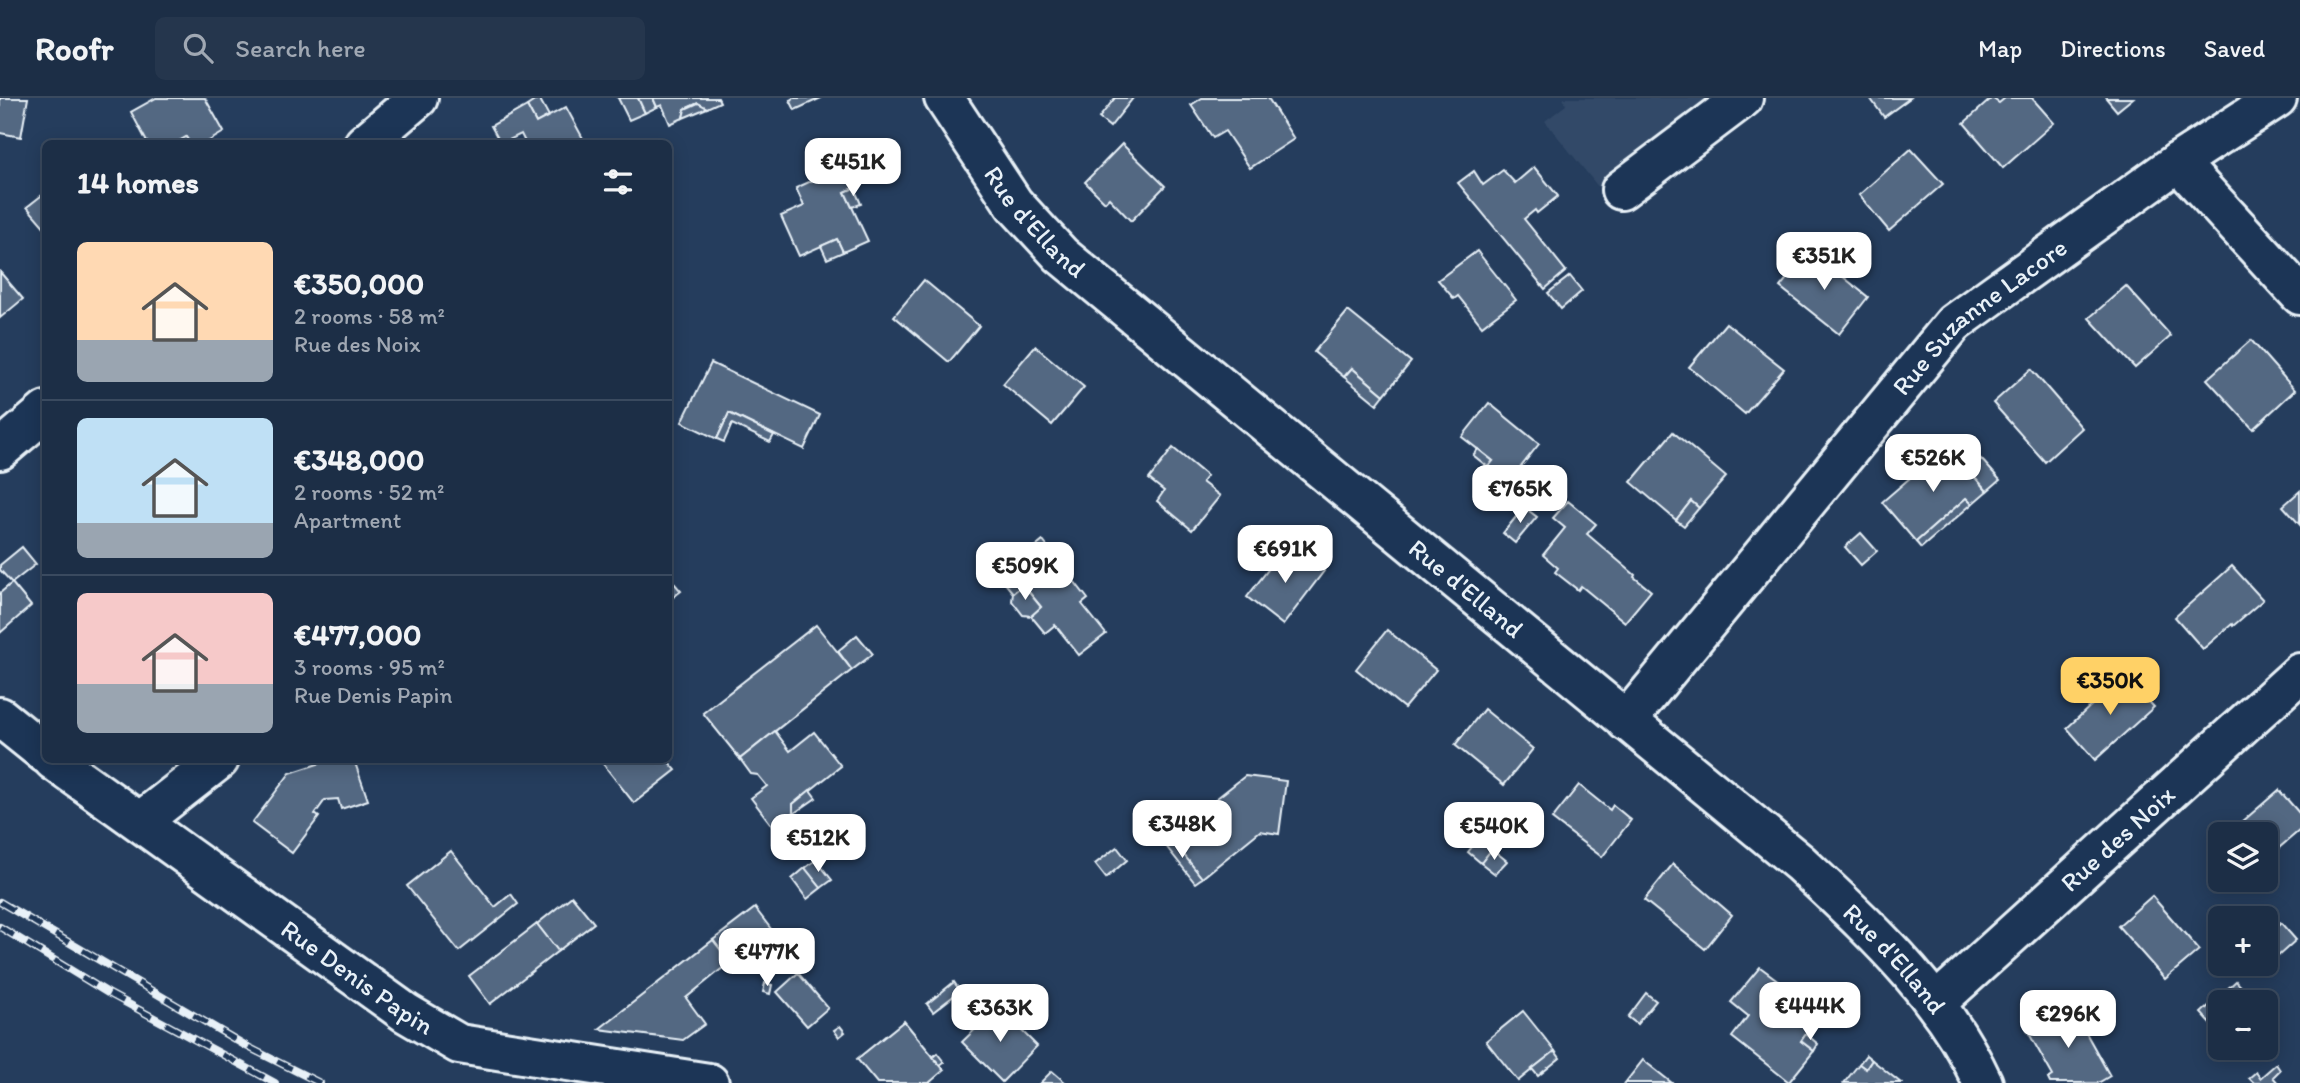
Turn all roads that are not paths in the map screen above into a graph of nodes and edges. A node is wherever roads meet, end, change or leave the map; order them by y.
1 (418, 98) edge
2 (944, 98) edge
3 (1744, 98) edge
4 (2277, 98) edge
5 (369, 140) edge
6 (2178, 162) junction
7 (1621, 190) dead end
8 (2300, 295) edge
9 (42, 414) edge
10 (0, 450) edge
11 (2300, 673) edge
12 (0, 717) edge
13 (1626, 721) junction
14 (42, 751) edge
15 (57, 763) edge
16 (215, 763) edge
17 (141, 821) junction
18 (1936, 1003) junction
19 (709, 1083) edge
20 (1983, 1083) edge

1 - 5 street
2 - 13 street, Rue d'Elland
3 - 7 street
4 - 6 street, Rue Suzanne Lacore
6 - 8 street
6 - 13 street, Rue Suzanne Lacore
9 - 10 street
11 - 18 street, Rue des Noix
12 - 14 street
13 - 18 street, Rue d'Elland
15 - 17 street, Rue Denis Papin
16 - 17 street
17 - 19 street, Rue Denis Papin
18 - 20 street, Rue d'Elland

